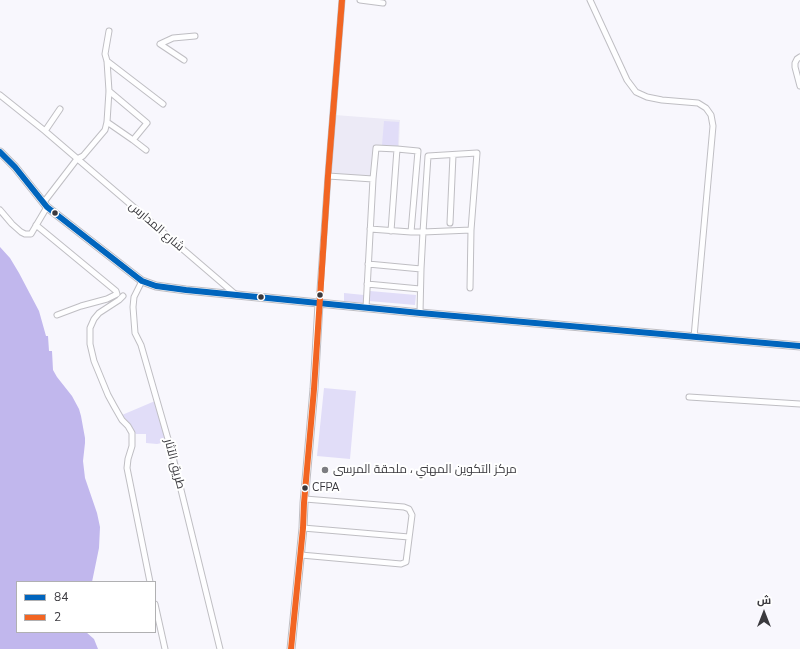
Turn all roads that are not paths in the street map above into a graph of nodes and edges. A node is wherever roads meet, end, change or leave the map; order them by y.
1 (342, 0) edge
2 (360, 0) edge
3 (590, 0) edge
4 (383, 3) dead end
5 (109, 31) dead end
6 (196, 36) dead end
7 (800, 57) edge
8 (184, 60) dead end
9 (107, 61) junction
10 (800, 86) edge
11 (109, 92) junction
12 (0, 95) edge
13 (164, 104) dead end
14 (60, 110) dead end
15 (108, 122) junction
16 (45, 132) junction
17 (133, 140) junction
18 (397, 149) junction
19 (146, 150) dead end
20 (0, 152) edge
21 (453, 155) junction
22 (77, 159) junction
23 (328, 176) junction
24 (373, 179) junction
25 (45, 205) junction
26 (0, 210) edge
27 (450, 223) dead end
28 (36, 226) junction
29 (370, 229) junction
30 (471, 230) junction
31 (391, 231) junction
32 (410, 232) junction
33 (423, 232) junction
34 (368, 264) junction
35 (421, 269) junction
36 (142, 281) junction
37 (367, 284) junction
38 (470, 288) dead end
39 (420, 289) junction
40 (117, 294) junction
41 (236, 295) junction
42 (134, 297) junction
43 (121, 298) junction
44 (320, 304) junction
45 (366, 308) junction
46 (420, 313) junction
47 (57, 315) dead end
48 (694, 337) junction
49 (800, 346) edge
50 (689, 397) dead end
51 (800, 404) edge
52 (305, 499) junction
53 (304, 528) junction
54 (409, 537) junction
55 (301, 555) junction
56 (150, 581) edge
57 (156, 608) edge
58 (165, 649) edge
59 (220, 649) edge
60 (291, 649) edge

1 - 23 street
2 - 4 street
3 - 48 street
5 - 9 street
6 - 8 street
7 - 10 street
9 - 11 street
9 - 13 street
11 - 15 street
11 - 17 street
12 - 16 street, شارع المدارس
14 - 16 street
15 - 17 street
15 - 22 street
16 - 22 street, شارع المدارس
17 - 19 street
18 - 24 street
18 - 31 street
18 - 32 street
20 - 25 main road
21 - 27 street
21 - 30 street
21 - 33 street
22 - 25 street
22 - 41 street, شارع المدارس
23 - 24 street
23 - 44 street
24 - 29 street
25 - 28 street
25 - 36 main road
26 - 28 street
28 - 40 street
29 - 31 street
29 - 34 street
30 - 33 street
30 - 38 street
31 - 32 street
32 - 33 street
33 - 35 street
34 - 35 street
34 - 37 street
35 - 39 street
36 - 41 main road
36 - 42 street, طريق الآثار
37 - 39 street
37 - 45 street
39 - 46 street
40 - 43 street
40 - 47 street
41 - 44 main road
42 - 43 street
42 - 59 street, طريق الآثار
43 - 56 street
44 - 45 main road
44 - 52 main road
45 - 46 main road
46 - 48 main road
48 - 49 main road
50 - 51 street
52 - 53 main road
52 - 54 street
53 - 54 street
53 - 55 main road
54 - 55 street
55 - 60 main road
57 - 58 street

